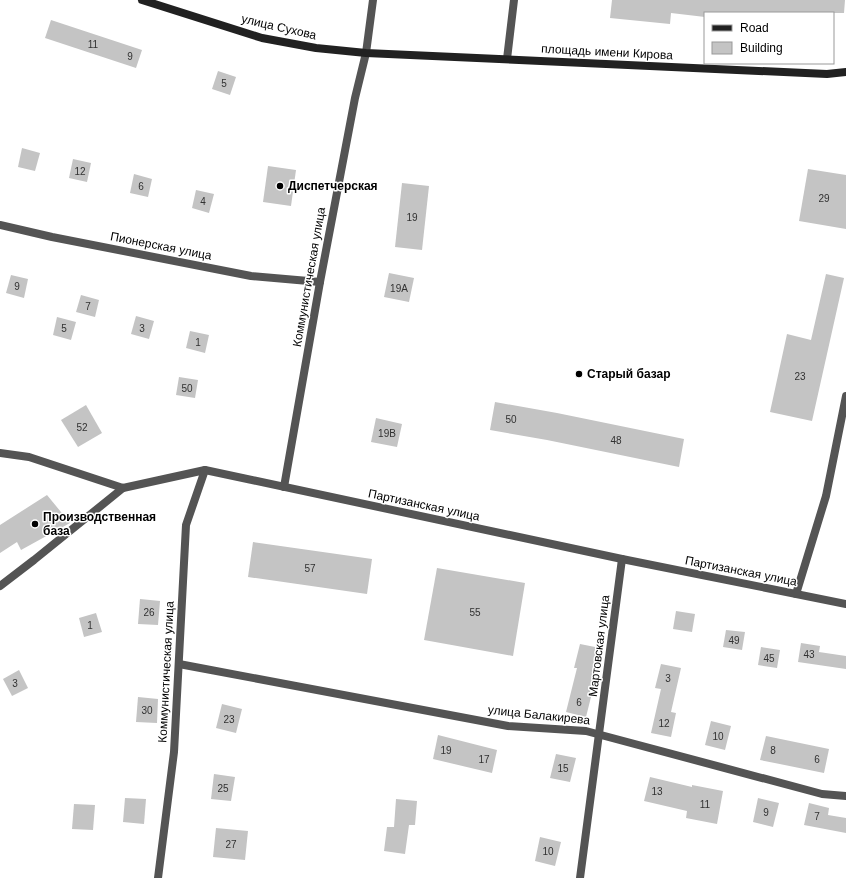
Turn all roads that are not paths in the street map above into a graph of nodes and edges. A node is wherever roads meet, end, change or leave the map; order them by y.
1 (142, 0) edge
2 (373, 0) edge
3 (514, 0) edge
4 (366, 53) junction
5 (506, 59) junction
6 (846, 72) edge
7 (0, 225) edge
8 (320, 282) junction
9 (846, 396) edge
10 (0, 453) edge
11 (205, 470) junction
12 (284, 487) junction
13 (123, 488) junction
14 (622, 559) junction
15 (0, 586) edge
16 (796, 594) junction
17 (846, 604) edge
18 (179, 664) junction
19 (599, 735) junction
20 (846, 796) edge
21 (158, 878) edge
22 (580, 878) edge

1 - 4 street, улица Сухова
2 - 4 street, Коммунистическая улица
3 - 5 street
4 - 5 street, площадь имени Кирова
4 - 8 street, Коммунистическая улица
5 - 6 street, площадь имени Кирова
7 - 8 street, Пионерская улица
8 - 12 street, Коммунистическая улица
9 - 16 street
10 - 13 street
11 - 12 street, Партизанская улица
11 - 13 street, Партизанская улица
11 - 18 street, Коммунистическая улица
12 - 14 street, Партизанская улица
13 - 15 street
14 - 16 street, Партизанская улица
14 - 19 street, Мартовская улица
16 - 17 street, Партизанская улица
18 - 19 street, улица Балакирева
18 - 21 street, Коммунистическая улица
19 - 20 street, улица Балакирева
19 - 22 street, Мартовская улица

